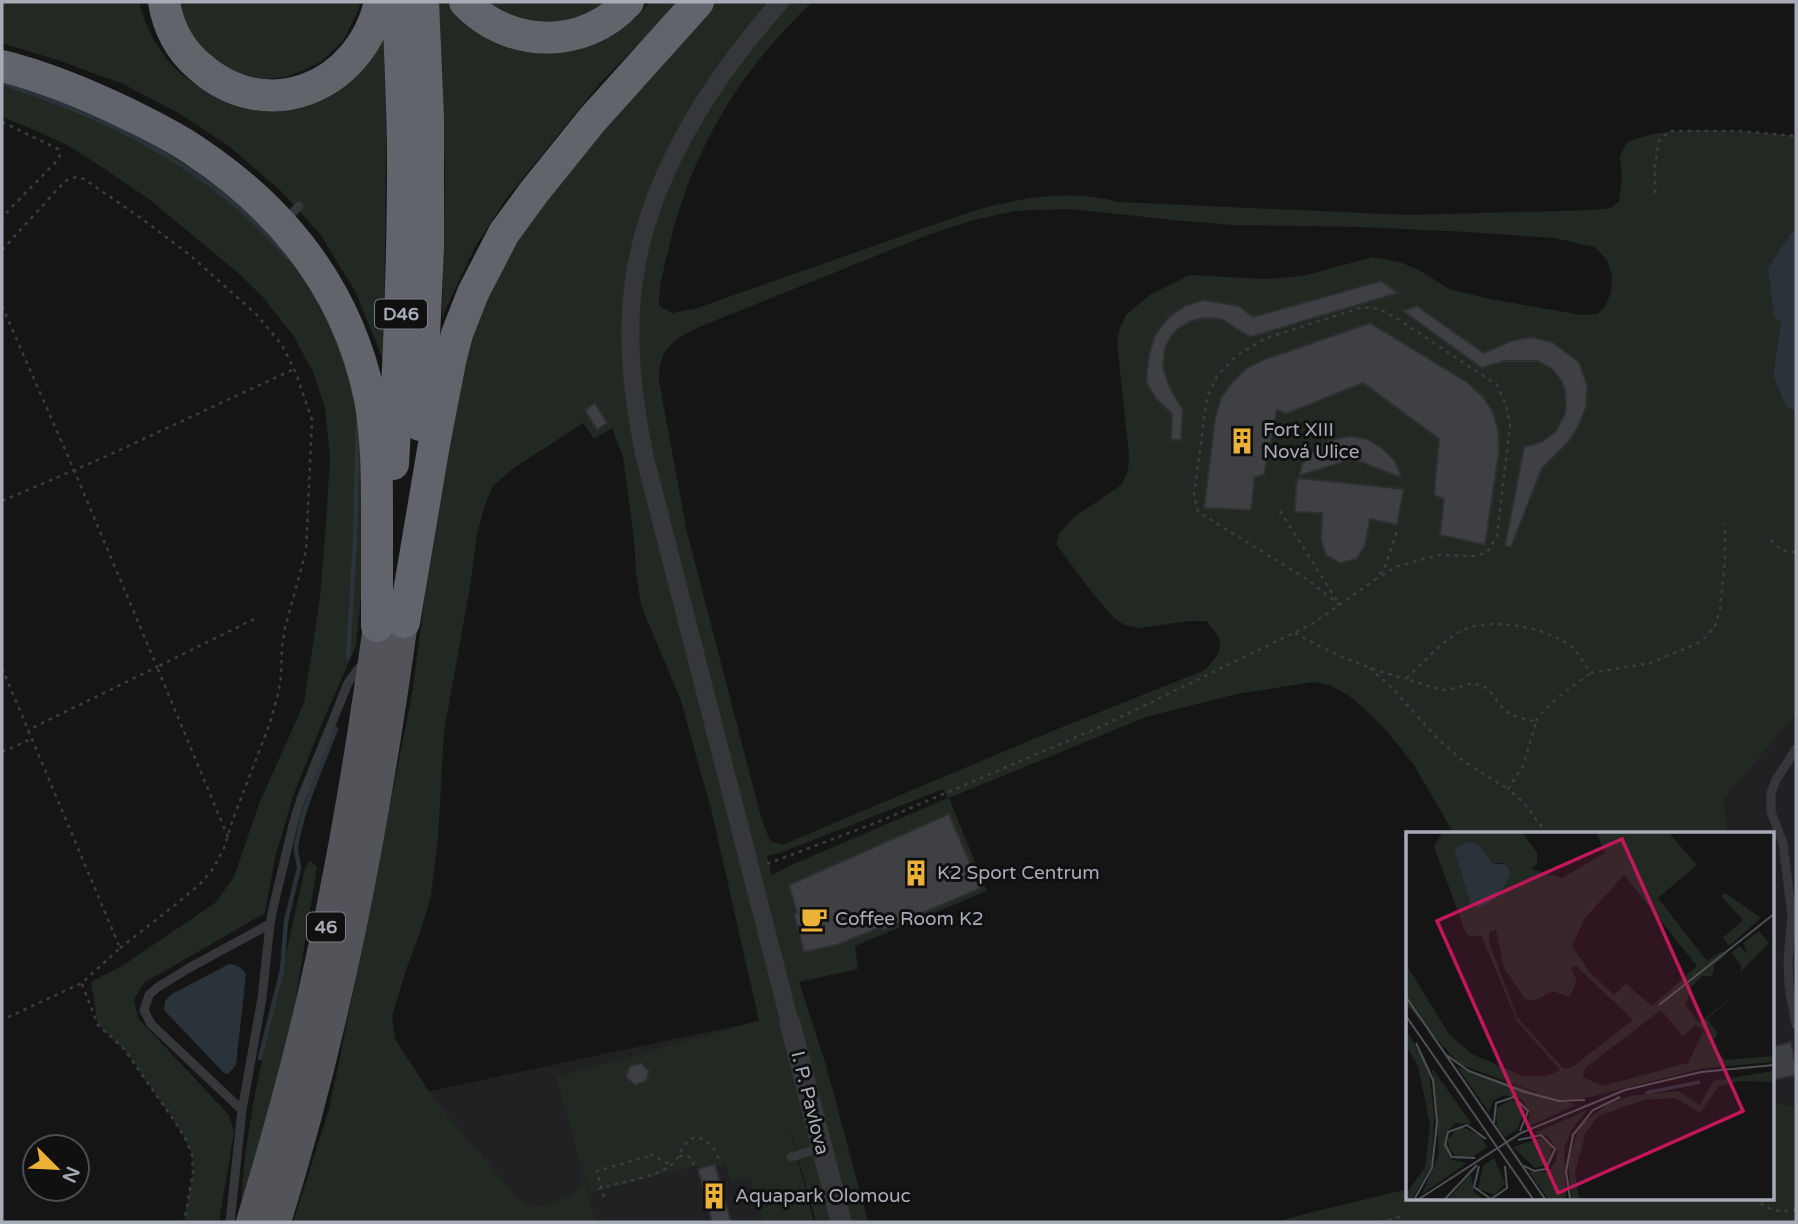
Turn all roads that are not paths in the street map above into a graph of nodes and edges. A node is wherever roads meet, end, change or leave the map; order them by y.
1 (164, 2) edge
2 (380, 2) edge
3 (398, 2) edge
4 (424, 2) edge
5 (465, 2) edge
6 (628, 2) edge
7 (698, 2) edge
8 (780, 2) edge
9 (2, 66) edge
10 (390, 624) junction
11 (372, 660) junction
12 (1796, 749) edge
13 (270, 924) junction
14 (790, 1023) joint
15 (1796, 1026) edge
16 (242, 1110) junction
17 (821, 1148) junction
18 (791, 1157) dead end
19 (230, 1222) edge
20 (250, 1222) edge
21 (277, 1222) edge
22 (841, 1222) edge

1 - 2 highway
3 - 10 highway, D46
4 - 10 highway, D46
5 - 6 highway
7 - 10 highway
8 - 14 street
9 - 10 highway
10 - 11 main road, 46
10 - 21 main road, 46
11 - 13 lane
11 - 20 main road, 46
12 - 15 lane
13 - 16 lane
13 - 16 lane
14 - 17 street, I. P. Pavlova
16 - 19 lane
17 - 18 lane
17 - 22 street, I. P. Pavlova

